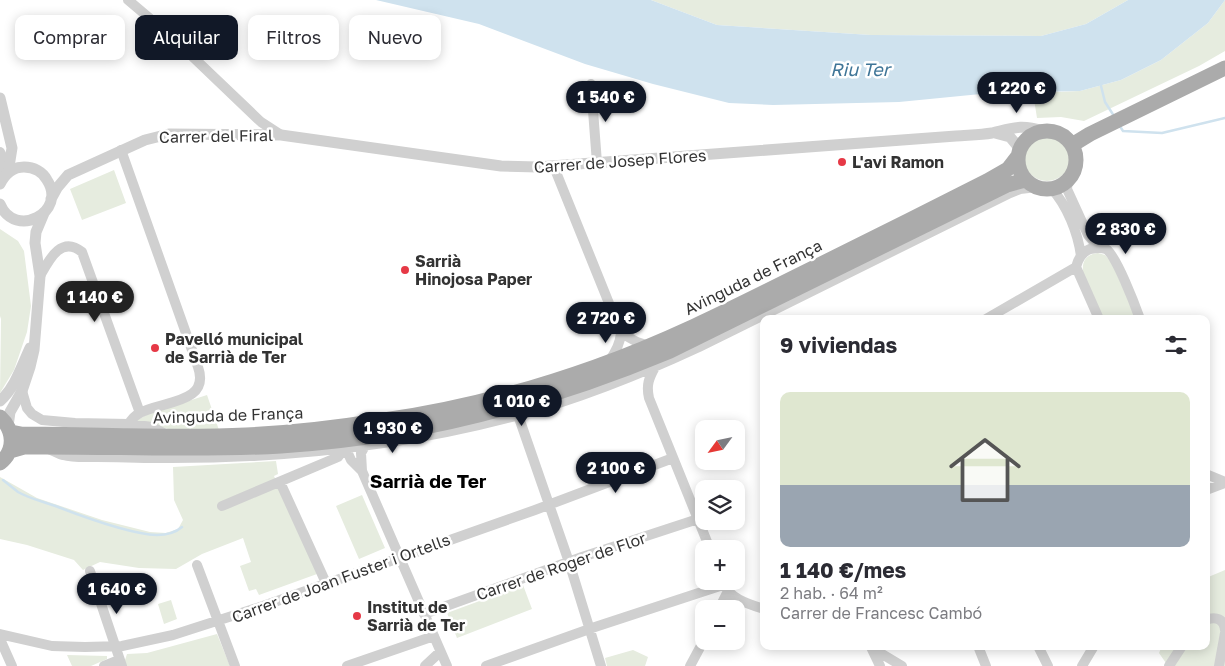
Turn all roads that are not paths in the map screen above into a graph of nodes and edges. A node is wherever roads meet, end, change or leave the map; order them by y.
1 (128, 0) edge
2 (1225, 68) edge
3 (1225, 72) edge
4 (1210, 75) junction
5 (591, 84) dead end
6 (0, 98) edge
7 (256, 117) junction
8 (1043, 131) junction
9 (991, 133) junction
10 (249, 134) junction
11 (281, 135) junction
12 (1072, 145) junction
13 (12, 148) junction
14 (121, 150) junction
15 (0, 152) edge
16 (1019, 152) junction
17 (597, 163) junction
18 (554, 167) junction
19 (37, 170) junction
20 (68, 175) junction
21 (4, 178) edge
22 (1068, 179) junction
23 (1038, 185) junction
24 (51, 199) junction
25 (4, 211) edge
26 (44, 213) junction
27 (34, 243) junction
28 (1099, 248) junction
29 (1081, 256) junction
30 (1076, 267) junction
31 (40, 276) junction
32 (764, 315) edge
33 (993, 315) edge
34 (1097, 315) edge
35 (1138, 315) edge
36 (760, 317) edge
37 (621, 333) junction
38 (34, 339) junction
39 (650, 346) junction
40 (608, 362) junction
41 (655, 367) junction
42 (630, 378) junction
43 (22, 391) junction
44 (649, 397) junction
45 (0, 402) edge
46 (140, 413) junction
47 (518, 415) junction
48 (75, 423) junction
49 (129, 424) junction
50 (6, 425) edge
51 (168, 436) junction
52 (48, 441) junction
53 (365, 446) junction
54 (345, 449) junction
55 (10, 451) junction
56 (673, 458) junction
57 (0, 463) edge
58 (362, 471) junction
59 (1210, 476) edge
60 (280, 482) junction
61 (1225, 483) edge
62 (1210, 488) edge
63 (549, 504) junction
64 (222, 506) dead end
65 (695, 512) edge
66 (695, 520) edge
67 (399, 557) junction
68 (569, 562) junction
69 (197, 564) dead end
70 (90, 571) dead end
71 (326, 583) junction
72 (712, 590) edge
73 (729, 590) edge
74 (760, 608) edge
75 (424, 614) junction
76 (1210, 619) edge
77 (218, 622) junction
78 (590, 629) junction
79 (1225, 632) edge
80 (0, 634) edge
81 (434, 636) junction
82 (0, 639) edge
83 (114, 647) junction
84 (699, 650) edge
85 (872, 650) edge
86 (876, 650) edge
87 (980, 650) edge
88 (1040, 650) edge
89 (1092, 650) edge
90 (1179, 650) edge
91 (440, 652) junction
92 (121, 663) edge
93 (12, 666) edge
94 (104, 666) edge
95 (235, 666) edge
96 (347, 666) edge
97 (425, 666) edge
98 (447, 666) edge
99 (486, 666) edge
100 (601, 666) edge
101 (690, 666) edge
102 (880, 666) edge
103 (902, 666) edge
104 (986, 666) edge
105 (1048, 666) edge
106 (1082, 666) edge
107 (1168, 666) edge
108 (1218, 666) edge

1 - 7 street, Carrer de Josep Flores
2 - 4 main road
3 - 4 street
4 - 12 main road
5 - 17 street
6 - 13 street
7 - 10 street
7 - 11 street, Carrer de Josep Flores
8 - 9 street, Carrer de Josep Flores
8 - 12 main road
8 - 16 main road
9 - 16 street, Carrer de Josep Flores
9 - 17 street, Carrer de Josep Flores
10 - 11 street, Carrer del Firal
10 - 14 street, Carrer del Firal
11 - 18 street, Carrer de Josep Flores
12 - 22 main road
13 - 19 street
13 - 21 street
14 - 20 street, Carrer del Firal
14 - 46 street
15 - 21 street
16 - 23 main road
16 - 39 main road, Avinguda de França
17 - 18 street, Carrer de Josep Flores
18 - 37 street
19 - 20 street
19 - 21 street
19 - 24 street
20 - 24 street, Carrer del Firal
22 - 23 main road
22 - 28 street
23 - 29 street
23 - 32 street, Avinguda de França
23 - 52 main road, Avinguda de França
24 - 26 street, Carrer del Firal
25 - 26 street
25 - 27 street
26 - 27 street, Carrer del Firal
27 - 31 street
28 - 29 street
28 - 35 street
29 - 30 street
30 - 33 street
30 - 34 street
31 - 38 street
31 - 46 street
36 - 41 street, Avinguda de França
37 - 39 street
37 - 40 street
38 - 43 street
38 - 45 street
39 - 40 main road, Avinguda de França
40 - 51 main road, Avinguda de França
41 - 42 street, Avinguda de França
41 - 44 street
42 - 44 street
42 - 47 street, Avinguda de França
43 - 48 street
43 - 50 street
44 - 56 street
46 - 49 street
47 - 53 street, Avinguda de França
47 - 63 street
48 - 49 street
48 - 52 street
49 - 51 street
50 - 52 main road, Avinguda de França
50 - 55 main road
51 - 52 main road, Avinguda de França
52 - 54 street, Avinguda de França
52 - 55 main road, Avinguda de França
53 - 54 street, Avinguda de França
53 - 58 street
54 - 58 street
54 - 60 street
55 - 57 main road
56 - 63 street, Carrer de Joan Fuster i Ortells
56 - 65 street
58 - 67 street
59 - 61 street
60 - 64 street
60 - 71 street
61 - 62 street
63 - 67 street, Carrer de Joan Fuster i Ortells
63 - 68 street
66 - 68 street, Carrer de Roger de Flor
67 - 71 street, Carrer de Joan Fuster i Ortells
67 - 75 street
68 - 75 street, Carrer de Roger de Flor
68 - 78 street
69 - 77 street
70 - 83 street
71 - 77 street, Carrer de Joan Fuster i Ortells
72 - 78 street
73 - 74 street
75 - 81 street
76 - 79 street
77 - 83 street, Carrer de Joan Fuster i Ortells
77 - 95 street
78 - 99 street
78 - 100 street
79 - 108 street
80 - 83 street, Carrer de Joan Fuster i Ortells
81 - 91 street
81 - 96 street
82 - 93 street
83 - 92 street
84 - 101 street
85 - 102 street
86 - 103 street
87 - 104 street
88 - 105 street
89 - 106 street
90 - 107 street
91 - 97 street
91 - 98 street
92 - 94 street

